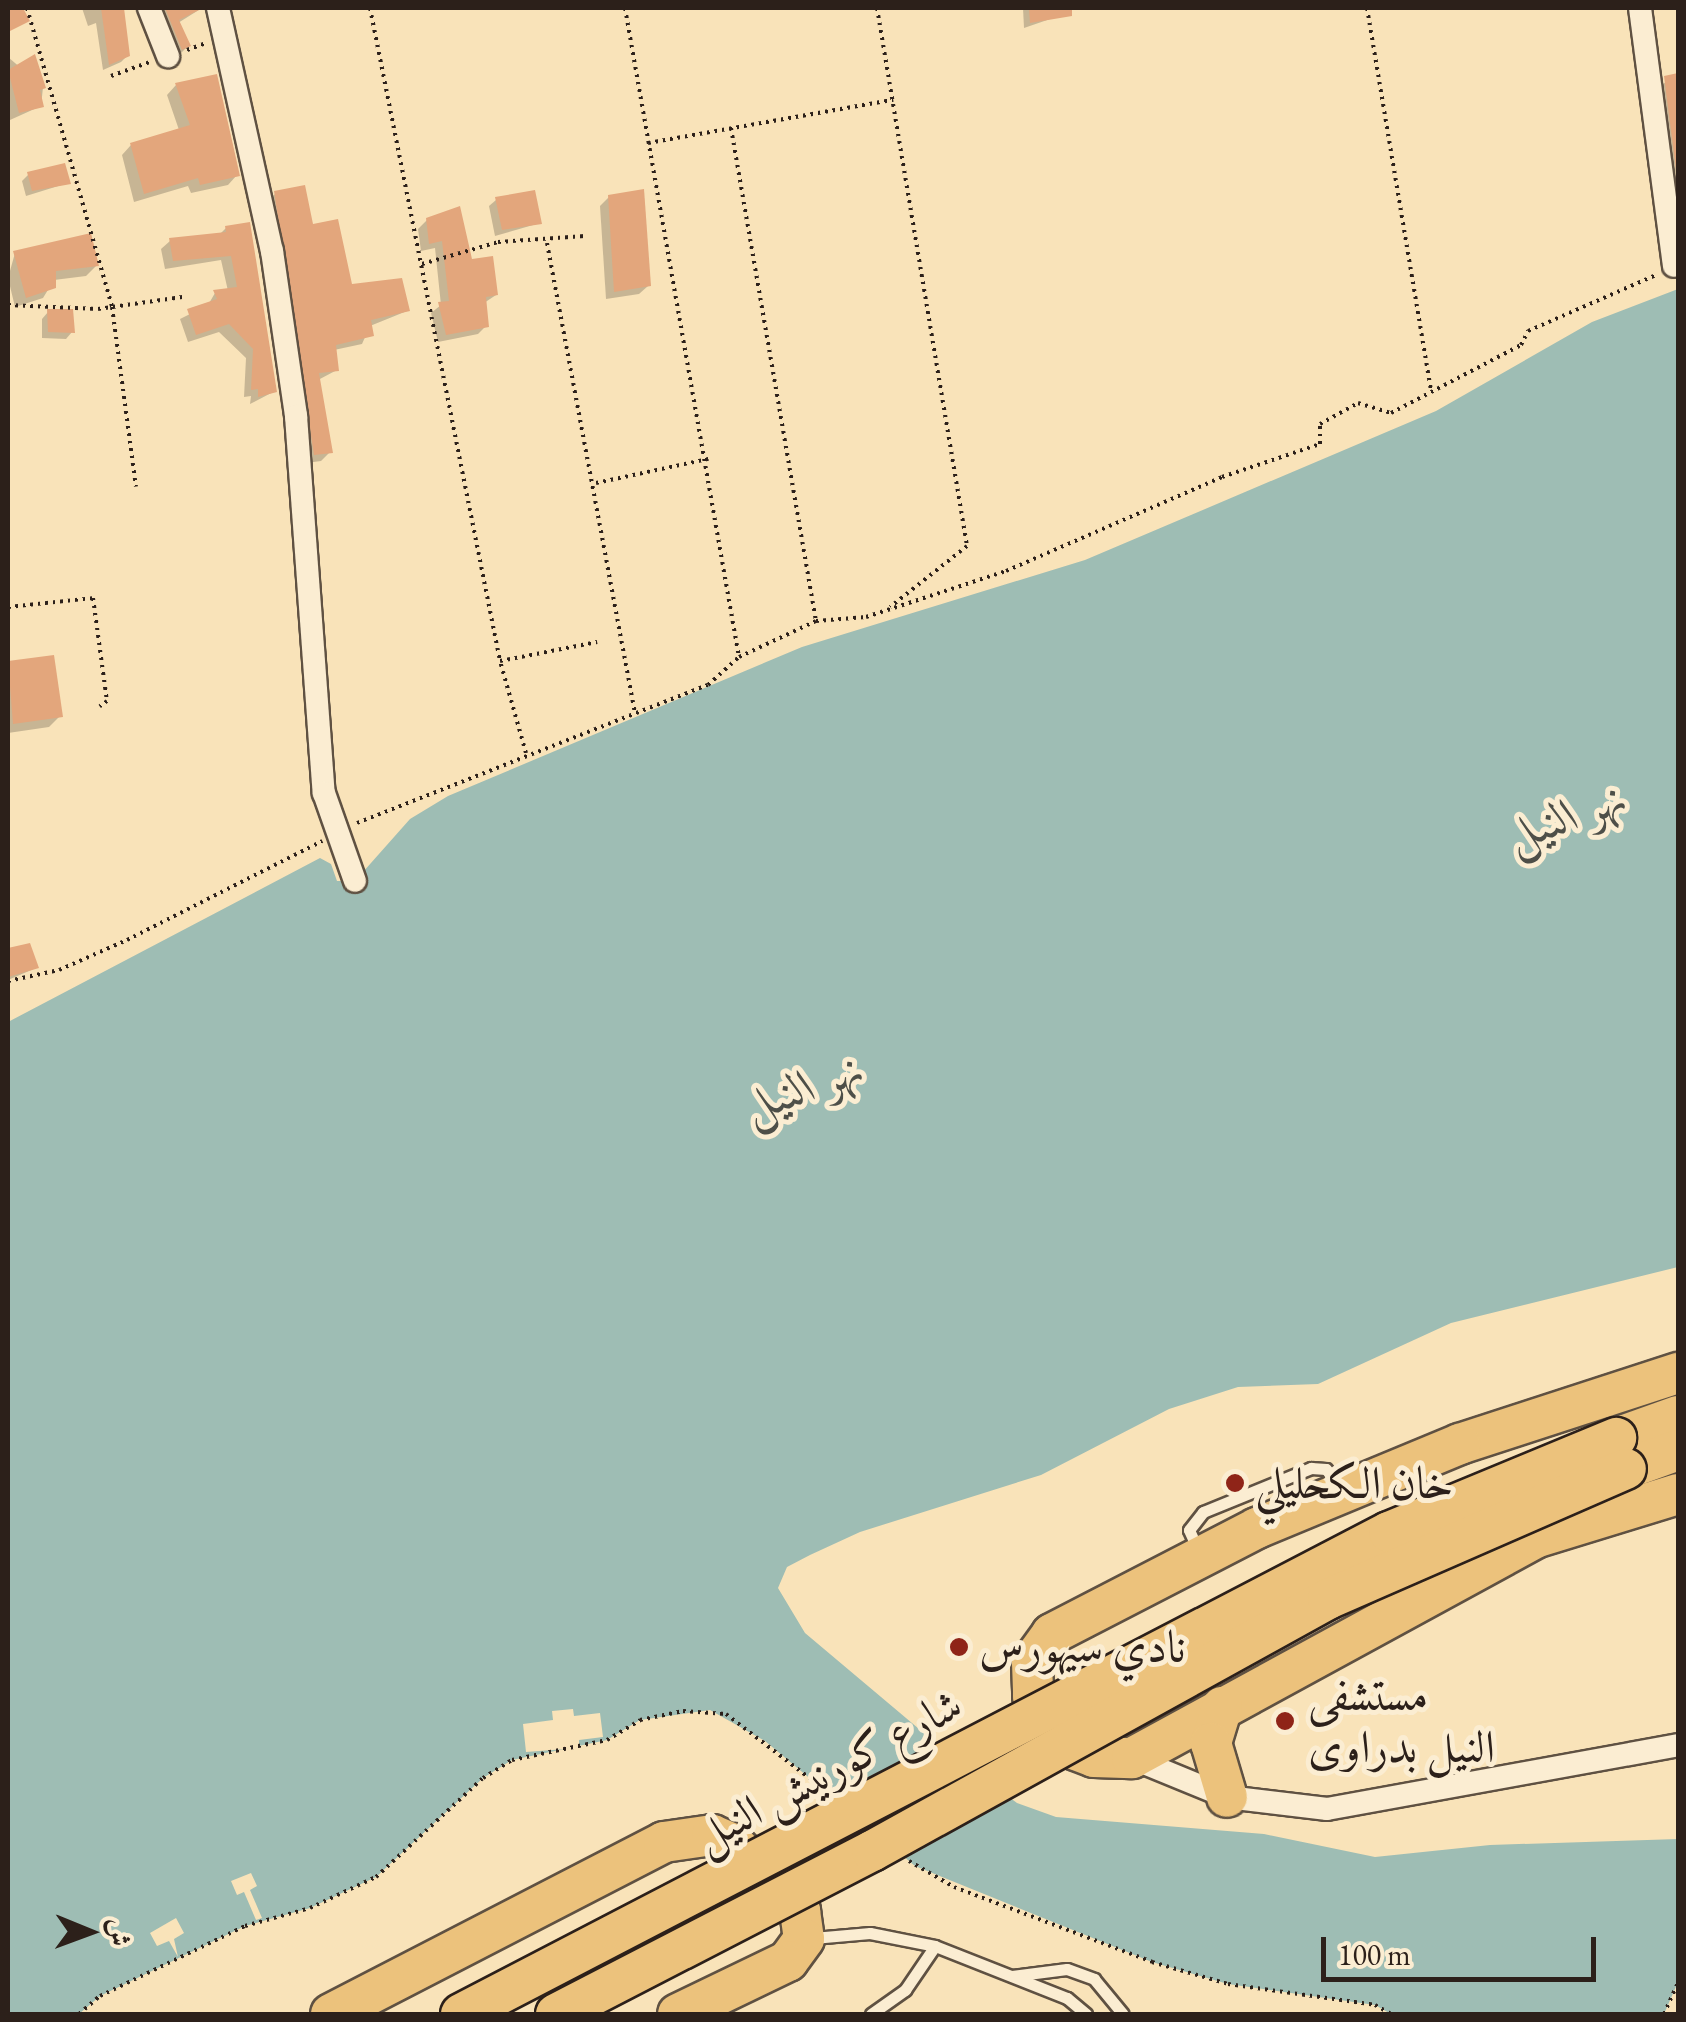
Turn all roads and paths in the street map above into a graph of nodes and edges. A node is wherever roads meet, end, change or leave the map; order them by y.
1 (27, 8) edge
2 (149, 8) edge
3 (218, 8) edge
4 (370, 8) edge
5 (625, 8) edge
6 (878, 8) edge
7 (1367, 8) edge
8 (1640, 8) edge
9 (168, 56) dead end
10 (893, 100) junction
11 (731, 128) junction
12 (648, 142) junction
13 (585, 236) dead end
14 (547, 243) junction
15 (422, 264) junction
16 (1674, 266) joint
17 (182, 298) dead end
18 (8, 305) edge
19 (112, 307) junction
20 (1431, 392) junction
21 (708, 459) junction
22 (596, 483) junction
23 (136, 486) dead end
24 (8, 607) edge
25 (886, 610) junction
26 (816, 621) junction
27 (597, 642) dead end
28 (739, 657) junction
29 (500, 661) junction
30 (100, 706) dead end
31 (635, 713) junction
32 (527, 755) junction
33 (337, 833) junction
34 (355, 881) dead end
35 (8, 981) edge
36 (1678, 1373) edge
37 (1678, 1416) edge
38 (1678, 1450) edge
39 (1621, 1454) junction
40 (1678, 1494) edge
41 (1222, 1708) junction
42 (1678, 1745) edge
43 (1132, 1758) junction
44 (1227, 1798) junction
45 (804, 1939) junction
46 (935, 1946) junction
47 (1011, 1976) junction
48 (1678, 1982) edge
49 (331, 2014) edge
50 (461, 2014) edge
51 (556, 2014) edge
52 (678, 2014) edge
53 (871, 2014) edge
54 (1086, 2014) edge
55 (1123, 2014) edge
56 (1664, 2014) edge

1 - 19 path
2 - 9 street
3 - 33 street
4 - 15 path
5 - 12 path
6 - 10 path
7 - 20 path
8 - 16 street
10 - 11 path
10 - 25 path
11 - 12 path
11 - 26 path
12 - 21 path
13 - 14 path
14 - 15 path
14 - 22 path
15 - 29 path
16 - 20 path
17 - 19 path
18 - 19 path
19 - 23 path
20 - 25 path
21 - 22 path
21 - 28 path
22 - 31 path
24 - 30 path
25 - 26 path
26 - 28 path
27 - 29 path
28 - 31 path
29 - 32 path
31 - 32 path
32 - 33 path
33 - 34 street
33 - 35 path
36 - 43 highway
37 - 39 highway, شارع كورنيش النيل
38 - 39 highway, شارع كورنيش النيل
39 - 50 highway, شارع كورنيش النيل, bridge
39 - 51 highway, شارع كورنيش النيل, bridge
40 - 41 highway
41 - 43 highway
41 - 44 highway
42 - 44 street
43 - 44 street
45 - 46 lane
45 - 49 highway
45 - 52 highway
46 - 47 lane
46 - 53 lane
47 - 54 lane
47 - 55 lane
48 - 56 path

